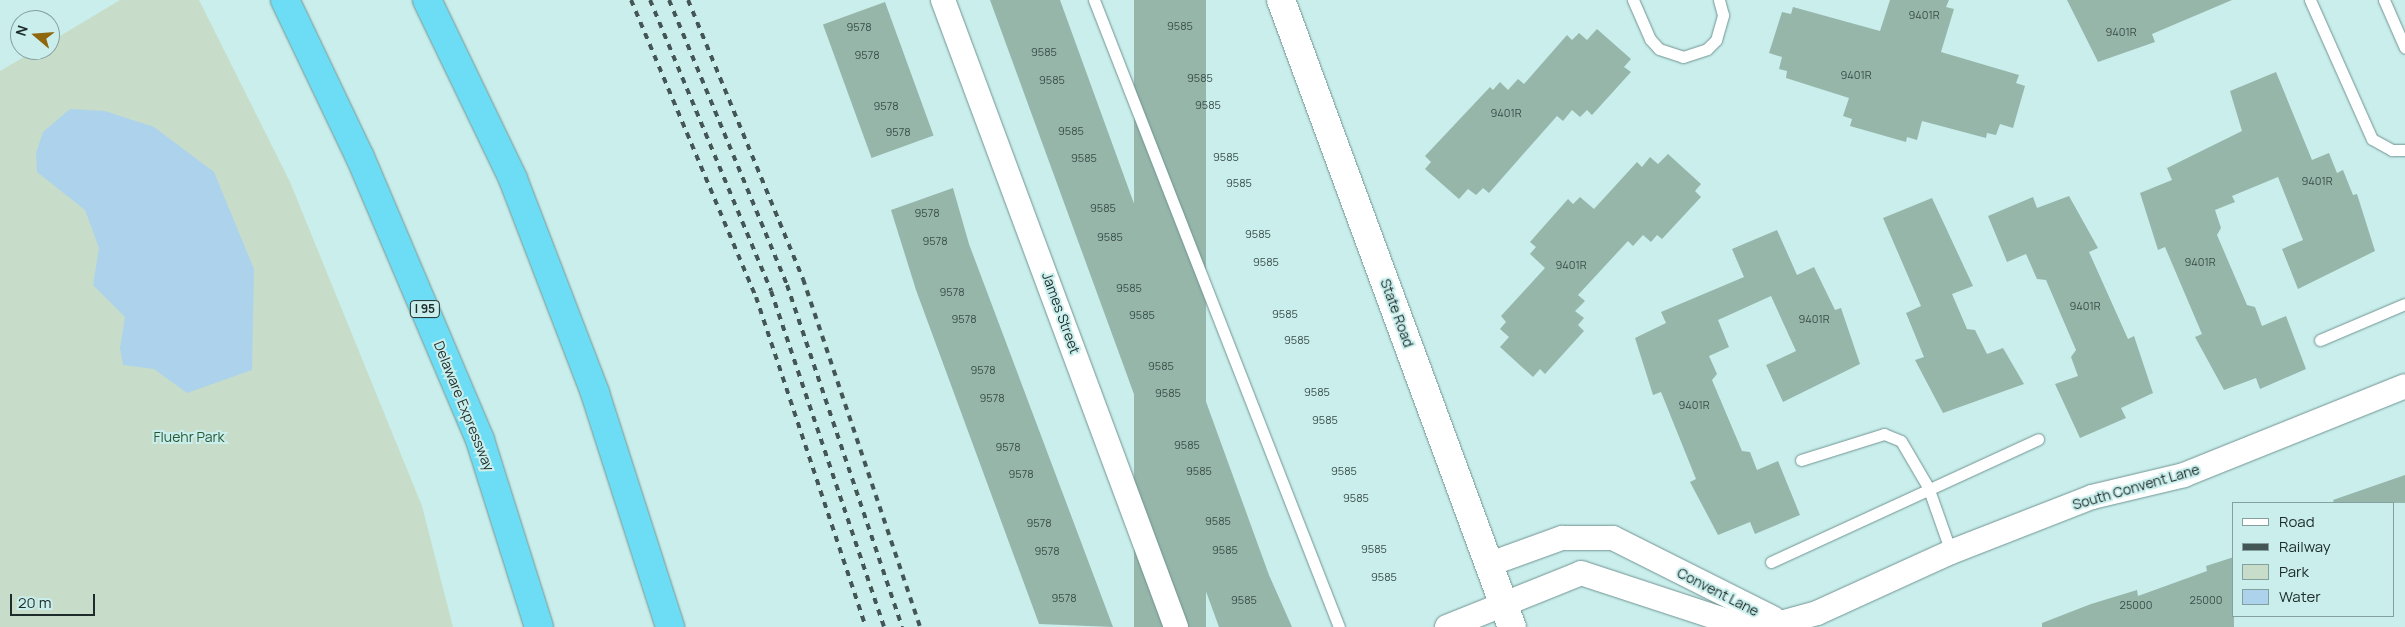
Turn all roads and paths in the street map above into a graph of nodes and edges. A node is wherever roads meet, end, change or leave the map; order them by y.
1 (285, 0) edge
2 (428, 0) edge
3 (943, 0) edge
4 (1094, 0) edge
5 (1281, 0) edge
6 (1633, 0) edge
7 (1719, 0) edge
8 (2310, 0) edge
9 (2384, 0) edge
10 (2405, 48) edge
11 (2405, 150) edge
12 (2405, 304) edge
13 (2320, 340) dead end
14 (2405, 386) edge
15 (2038, 439) dead end
16 (1801, 460) dead end
17 (1928, 487) junction
18 (1952, 552) junction
19 (1771, 562) dead end
20 (1490, 564) junction
21 (1508, 615) edge
22 (1784, 622) junction
23 (539, 627) edge
24 (670, 627) edge
25 (1176, 627) edge
26 (1340, 627) edge
27 (1447, 627) edge

1 - 23 highway, Delaware Expressway / I 95
2 - 24 highway
3 - 25 street, James Street
4 - 26 lane
5 - 20 main road, State Road
6 - 7 lane
8 - 11 lane
9 - 10 lane
12 - 13 lane
14 - 18 street, South Convent Lane
15 - 17 lane
16 - 17 lane
17 - 18 lane
17 - 19 lane
18 - 22 street, South Convent Lane
20 - 21 main road, State Road
20 - 22 street, Convent Lane
21 - 22 street, Convent Lane
21 - 27 street

